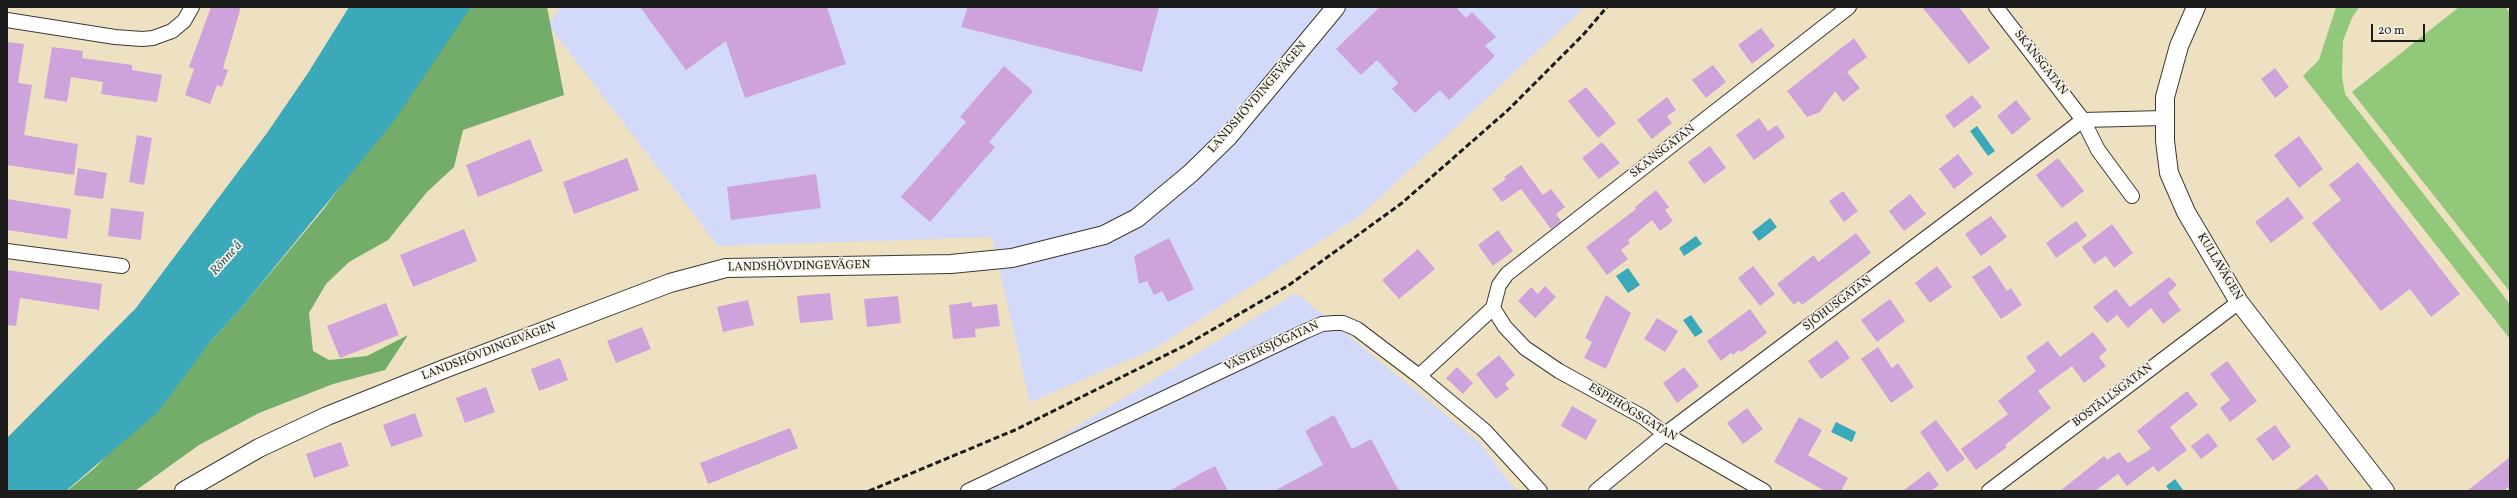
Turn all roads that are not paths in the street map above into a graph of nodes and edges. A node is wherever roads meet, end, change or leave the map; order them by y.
1 (192, 7) edge
2 (1336, 7) edge
3 (1849, 7) edge
4 (1996, 7) edge
5 (2196, 7) edge
6 (7, 20) edge
7 (2164, 118) junction
8 (2083, 120) junction
9 (2132, 196) dead end
10 (7, 251) edge
11 (122, 266) dead end
12 (2239, 302) junction
13 (1493, 308) junction
14 (1419, 376) junction
15 (1665, 434) junction
16 (194, 488) edge
17 (968, 491) edge
18 (1540, 491) edge
19 (1596, 491) edge
20 (1764, 491) edge
21 (1989, 491) edge
22 (2385, 491) edge

1 - 6 street
2 - 16 street, LANDSHÖVDINGEVÄGEN
3 - 13 street, SKANSGATAN
4 - 8 street, SKANSGATAN
5 - 7 street, KULLAVÄGEN
7 - 8 street
7 - 12 street, KULLAVÄGEN
8 - 9 street, SKANSGATAN
8 - 15 street, SJÖHUSGATAN
10 - 11 street
12 - 21 street, BOSTÄLLSGATAN
12 - 22 street, KULLAVÄGEN
13 - 14 street
13 - 15 street, ESPEHÖGSGATAN
14 - 17 street, VÄSTERSJÖGATAN
14 - 18 street, VÄSTERSJÖGATAN
15 - 19 street, SJÖHUSGATAN
15 - 20 street, ESPEHÖGSGATAN

